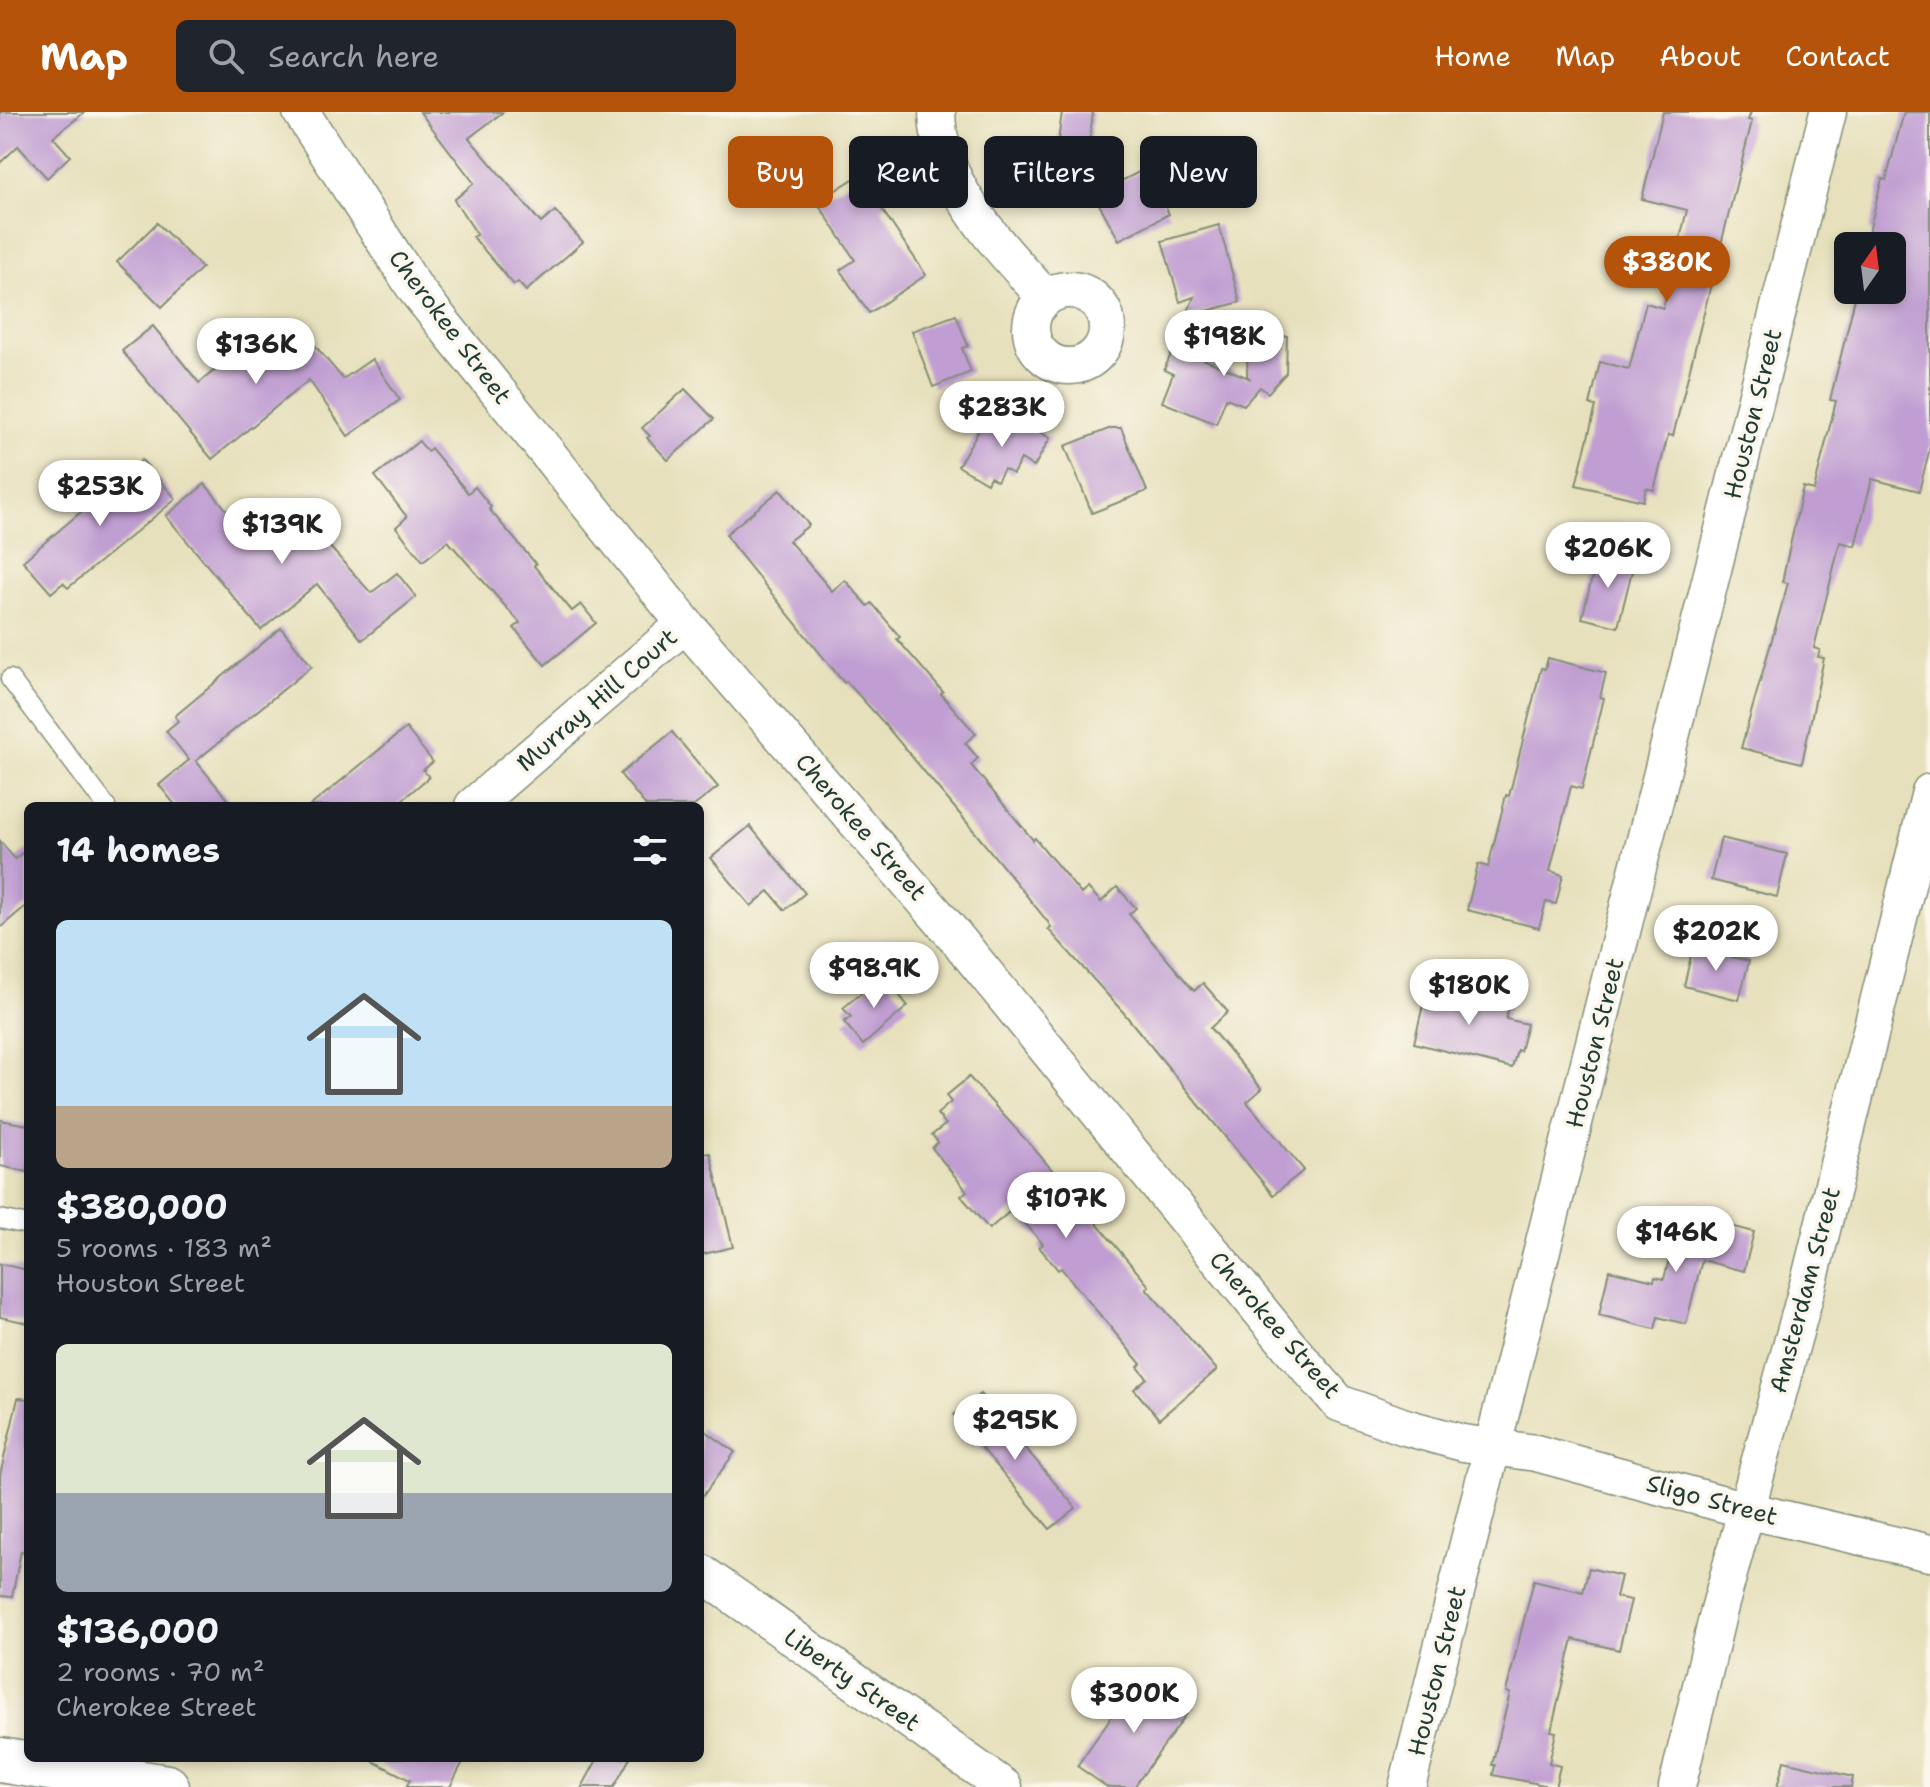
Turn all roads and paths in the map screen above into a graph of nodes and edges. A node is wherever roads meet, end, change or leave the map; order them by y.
1 (301, 112) edge
2 (937, 112) edge
3 (1828, 112) edge
4 (1045, 297) dead end
5 (685, 624) junction
6 (10, 679) dead end
7 (1930, 792) edge
8 (103, 802) edge
9 (478, 802) edge
10 (1915, 914) edge
11 (0, 1219) edge
12 (24, 1224) edge
13 (1494, 1449) junction
14 (1746, 1510) junction
15 (1930, 1553) edge
16 (704, 1575) edge
17 (29, 1762) edge
18 (167, 1787) edge
19 (1004, 1787) edge
20 (1407, 1787) edge
21 (1677, 1787) edge

1 - 5 street, Cherokee Street
2 - 4 street
3 - 13 street, Houston Street
5 - 9 street, Murray Hill Court
5 - 13 street, Cherokee Street
6 - 8 lane
7 - 10 street, Amsterdam Street
10 - 14 street, Amsterdam Street
11 - 12 lane
13 - 14 street, Sligo Street
13 - 20 street, Houston Street
14 - 15 street, Sligo Street
14 - 21 street, Amsterdam Street
16 - 19 street, Liberty Street
17 - 18 street

